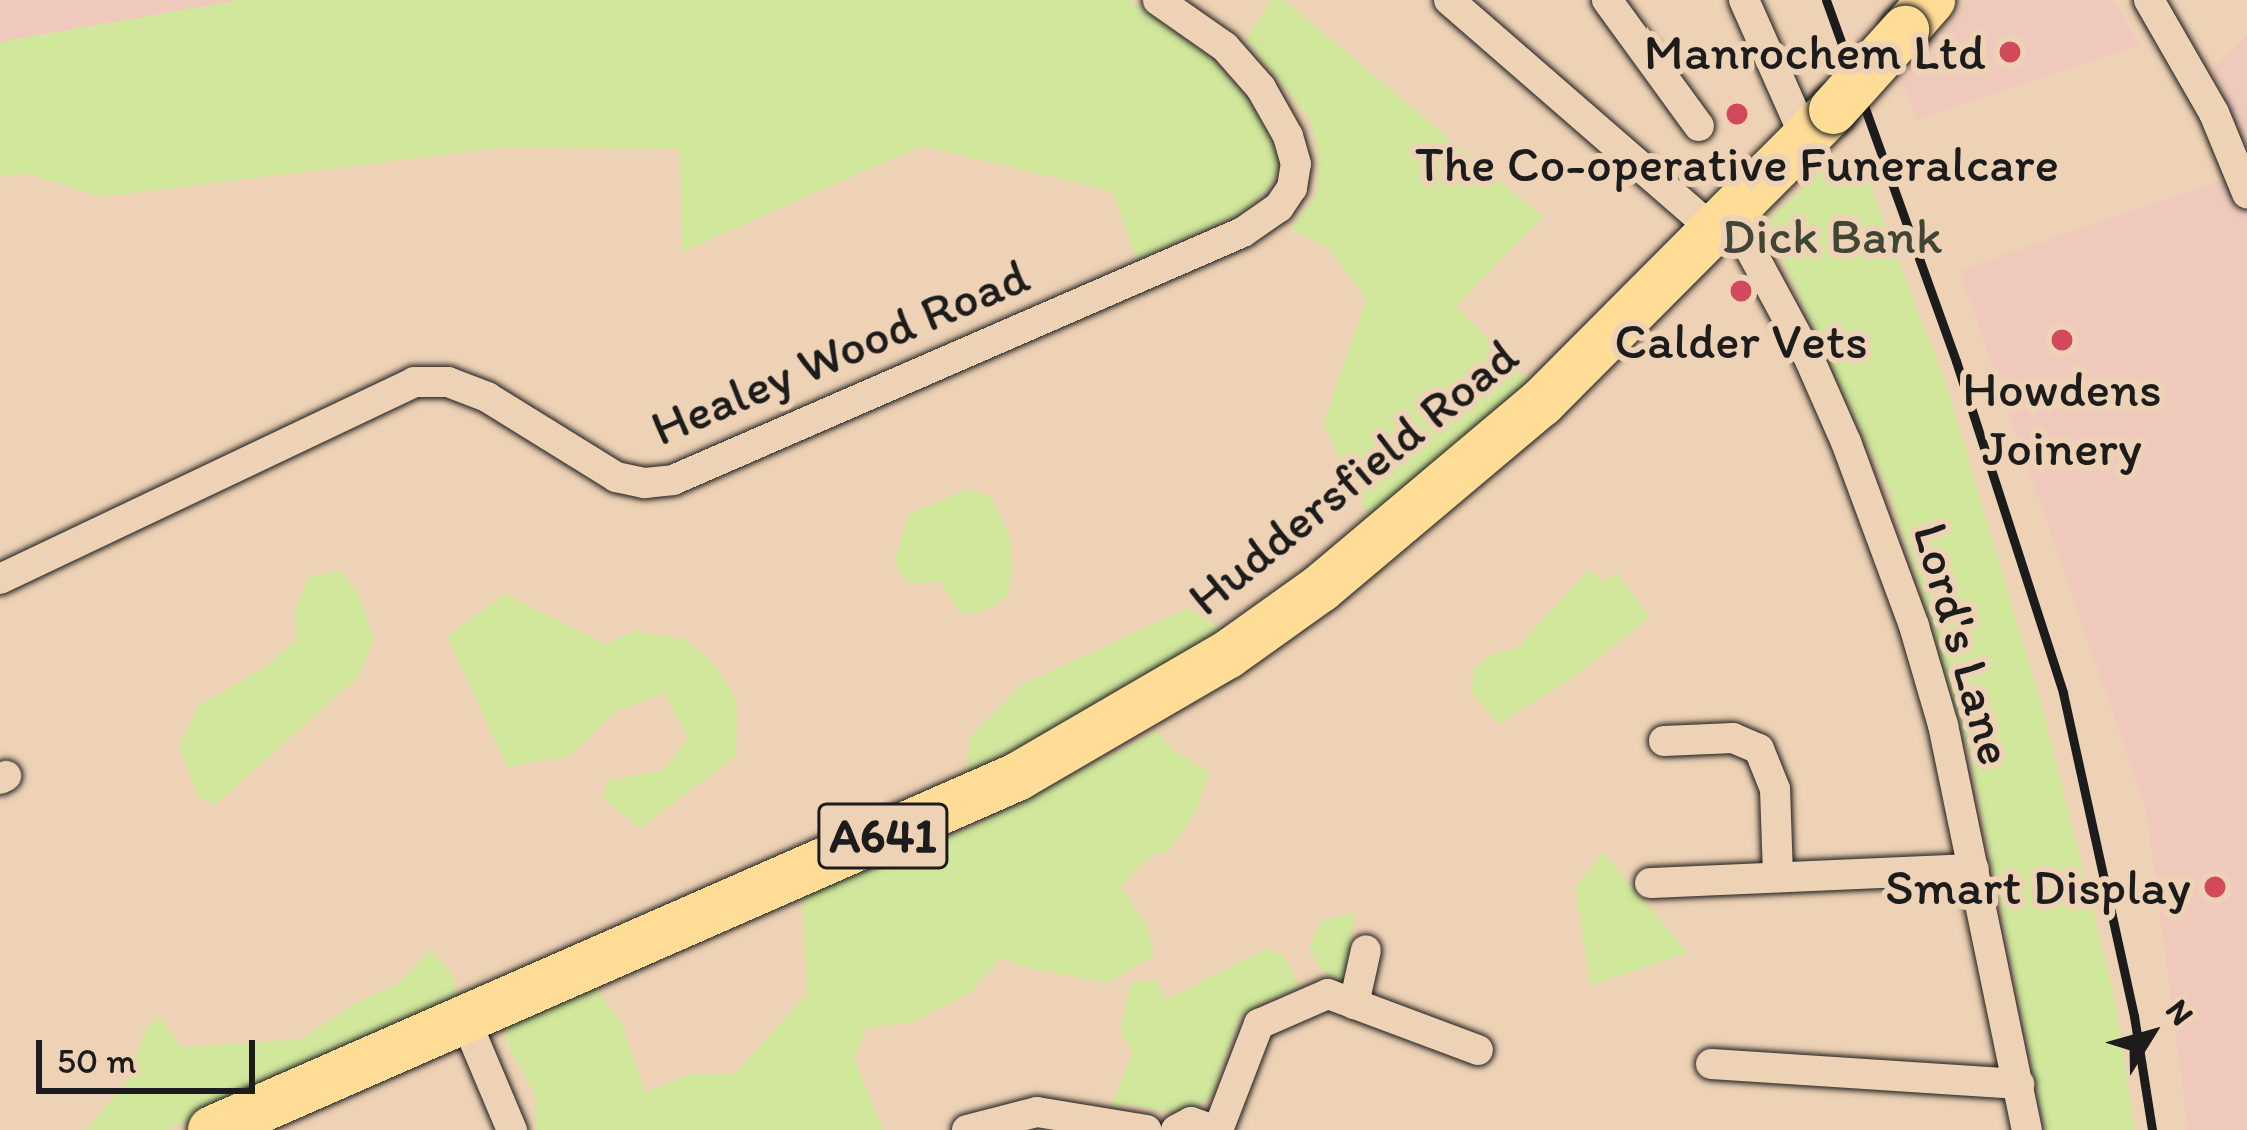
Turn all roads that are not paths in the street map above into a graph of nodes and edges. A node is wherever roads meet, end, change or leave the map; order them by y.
1 (1158, 0) edge
2 (1449, 0) edge
3 (1607, 0) edge
4 (1744, 0) edge
5 (2149, 0) edge
6 (1918, 15) edge
7 (1820, 124) junction
8 (1699, 126) dead end
9 (2247, 193) edge
10 (1721, 220) junction
11 (3, 568) edge
12 (1664, 741) dead end
13 (1974, 868) junction
14 (1778, 875) junction
15 (1650, 883) dead end
16 (1366, 950) dead end
17 (1354, 1004) junction
18 (465, 1019) junction
19 (1478, 1050) dead end
20 (1711, 1064) dead end
21 (2019, 1084) junction
22 (212, 1130) edge
23 (512, 1130) edge
24 (967, 1130) edge
25 (1147, 1130) edge
26 (1176, 1130) edge
27 (1216, 1130) edge
28 (2027, 1130) edge

1 - 11 street, Healey Wood Road
2 - 10 street
3 - 8 street
4 - 7 street
5 - 9 street
6 - 7 main road, Huddersfield Road / A641, bridge
7 - 10 main road, Huddersfield Road / A641
10 - 13 street, Lord's Lane
10 - 18 main road, Huddersfield Road / A641
12 - 14 street
13 - 14 street
13 - 21 street, Lord's Lane
14 - 15 street
16 - 17 street
17 - 19 street
17 - 27 street
18 - 22 main road, Huddersfield Road / A641
18 - 23 street
20 - 21 street
21 - 28 street, Lord's Lane
24 - 25 street
26 - 27 street

